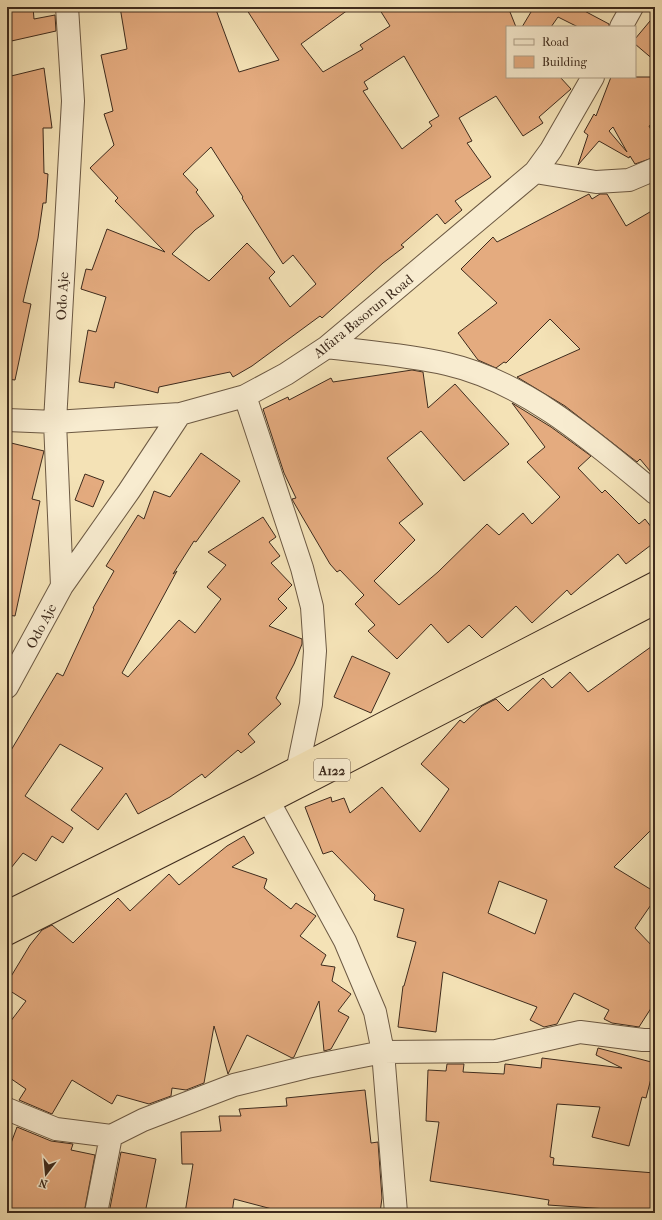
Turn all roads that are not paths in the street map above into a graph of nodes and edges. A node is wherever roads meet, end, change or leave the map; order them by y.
1 (67, 7) edge
2 (632, 7) edge
3 (622, 26) edge
4 (592, 78) edge
5 (655, 169) edge
6 (535, 172) junction
7 (327, 347) junction
8 (245, 396) junction
9 (180, 414) junction
10 (7, 420) edge
11 (55, 422) junction
12 (655, 493) edge
13 (655, 583) edge
14 (62, 586) junction
15 (655, 603) edge
16 (7, 687) edge
17 (298, 768) junction
18 (269, 802) junction
19 (7, 912) edge
20 (7, 934) edge
21 (655, 1040) edge
22 (383, 1052) junction
23 (7, 1109) edge
24 (112, 1136) junction
25 (96, 1213) edge
26 (396, 1213) edge

1 - 11 street, Odo Aje
2 - 3 street
4 - 6 street, Alfara Basorun Road
5 - 6 street
6 - 7 street, Alfara Basorun Road
7 - 8 street, Alfara Basorun Road
7 - 12 street
8 - 9 street, Alfara Basorun Road
8 - 17 street
9 - 11 street, Alfara Basorun Road
9 - 14 street, Odo Aje
10 - 11 street, Alfara Basorun Road
11 - 14 street, Odo Aje
13 - 17 highway, A122
14 - 16 street, Odo Aje
15 - 18 highway, A122
17 - 19 highway, A122
18 - 20 highway, A122
18 - 22 street
21 - 22 street
22 - 24 street
22 - 26 street
23 - 24 street
24 - 25 street

